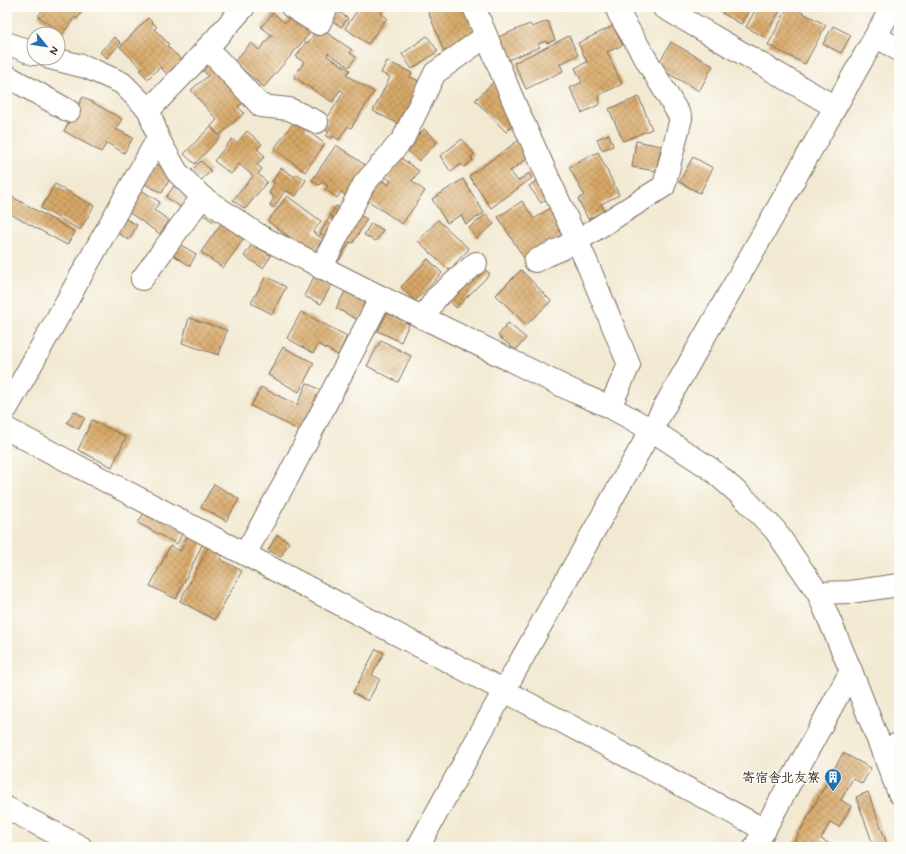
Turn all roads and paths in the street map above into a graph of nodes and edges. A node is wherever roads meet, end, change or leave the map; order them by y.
1 (244, 7) edge
2 (292, 7) edge
3 (327, 7) edge
4 (474, 7) edge
5 (616, 7) edge
6 (662, 7) edge
7 (892, 7) edge
8 (486, 36) junction
9 (876, 36) junction
10 (7, 43) edge
11 (207, 48) junction
12 (899, 50) edge
13 (26, 51) edge
14 (66, 62) edge
15 (7, 76) edge
16 (835, 106) junction
17 (149, 110) junction
18 (69, 111) dead end
19 (317, 122) dead end
20 (158, 138) junction
21 (202, 197) junction
22 (577, 240) junction
23 (535, 261) dead end
24 (476, 263) dead end
25 (321, 268) junction
26 (142, 279) dead end
27 (381, 297) junction
28 (423, 318) junction
29 (610, 407) junction
30 (7, 408) edge
31 (7, 429) edge
32 (650, 430) junction
33 (245, 554) junction
34 (899, 585) edge
35 (818, 593) junction
36 (851, 671) junction
37 (504, 690) junction
38 (890, 747) edge
39 (899, 794) edge
40 (7, 808) edge
41 (760, 838) edge
42 (81, 847) edge
43 (418, 847) edge

1 - 11 street
2 - 3 street
4 - 8 street
5 - 22 street
6 - 16 street
7 - 9 street
8 - 22 street
8 - 25 street
9 - 12 street
9 - 16 street
10 - 13 street
11 - 17 street
11 - 19 street
14 - 17 street
15 - 18 street
16 - 32 street
17 - 20 street
20 - 21 street
20 - 30 street
21 - 25 street
21 - 26 street
22 - 23 street
22 - 29 street
24 - 28 street
25 - 27 street
27 - 28 street
27 - 33 street
28 - 29 street
29 - 32 street
31 - 33 street
32 - 35 street
32 - 37 street
33 - 37 street
34 - 35 street
35 - 36 street
36 - 38 street
36 - 41 street
37 - 41 street
37 - 43 street
38 - 39 street
40 - 42 street

